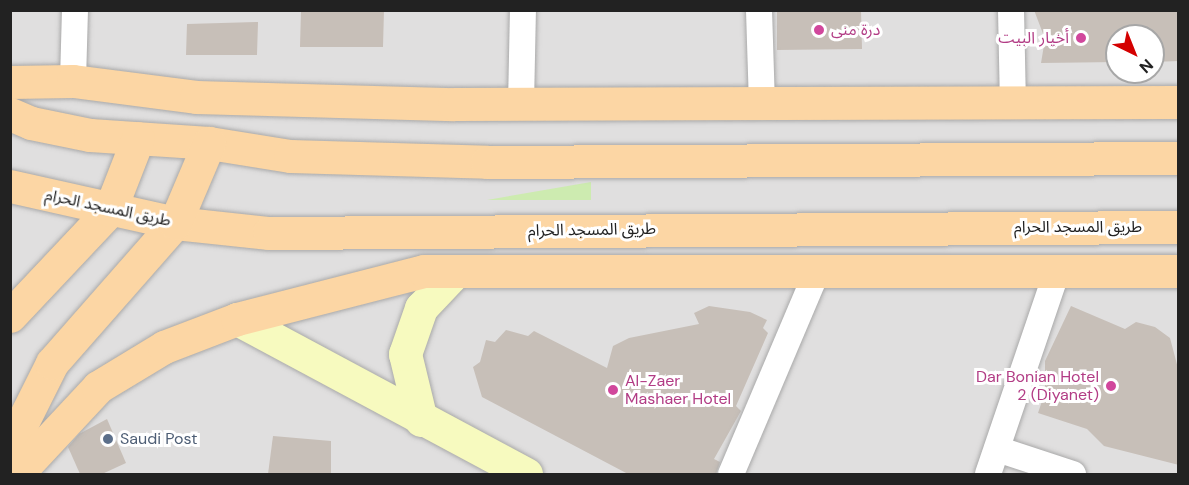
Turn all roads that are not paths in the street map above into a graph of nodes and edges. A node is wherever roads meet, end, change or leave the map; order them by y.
1 (75, 10) edge
2 (523, 10) edge
3 (759, 10) edge
4 (1011, 10) edge
5 (74, 81) junction
6 (10, 82) edge
7 (1179, 102) edge
8 (762, 103) junction
9 (1013, 103) junction
10 (521, 104) junction
11 (10, 114) edge
12 (138, 138) junction
13 (209, 143) junction
14 (1179, 158) edge
15 (10, 186) edge
16 (110, 210) junction
17 (175, 223) junction
18 (1025, 227) junction
19 (1179, 227) edge
20 (456, 271) junction
21 (817, 271) junction
22 (1023, 271) junction
23 (1057, 271) junction
24 (1179, 271) edge
25 (10, 316) edge
26 (237, 319) junction
27 (421, 420) junction
28 (10, 447) edge
29 (997, 449) junction
30 (17, 474) edge
31 (526, 474) edge
32 (731, 474) edge
33 (988, 474) edge
34 (1073, 474) edge

1 - 5 street
2 - 10 street
3 - 8 street
4 - 9 street
5 - 6 main road
5 - 10 main road
7 - 9 main road
8 - 9 main road
8 - 10 main road
11 - 12 main road
12 - 13 main road
12 - 16 main road
13 - 14 main road
13 - 17 main road
15 - 16 main road, طريق المسجد الحرام
16 - 17 main road, طريق المسجد الحرام
16 - 25 main road
17 - 18 main road, طريق المسجد الحرام
17 - 28 main road
18 - 19 main road, طريق المسجد الحرام
18 - 22 main road
20 - 21 main road
20 - 26 main road
20 - 27 street
21 - 22 main road
21 - 32 street
22 - 23 main road
23 - 24 main road
23 - 29 street
26 - 27 street
26 - 30 main road
27 - 31 street
29 - 33 street
29 - 34 street

